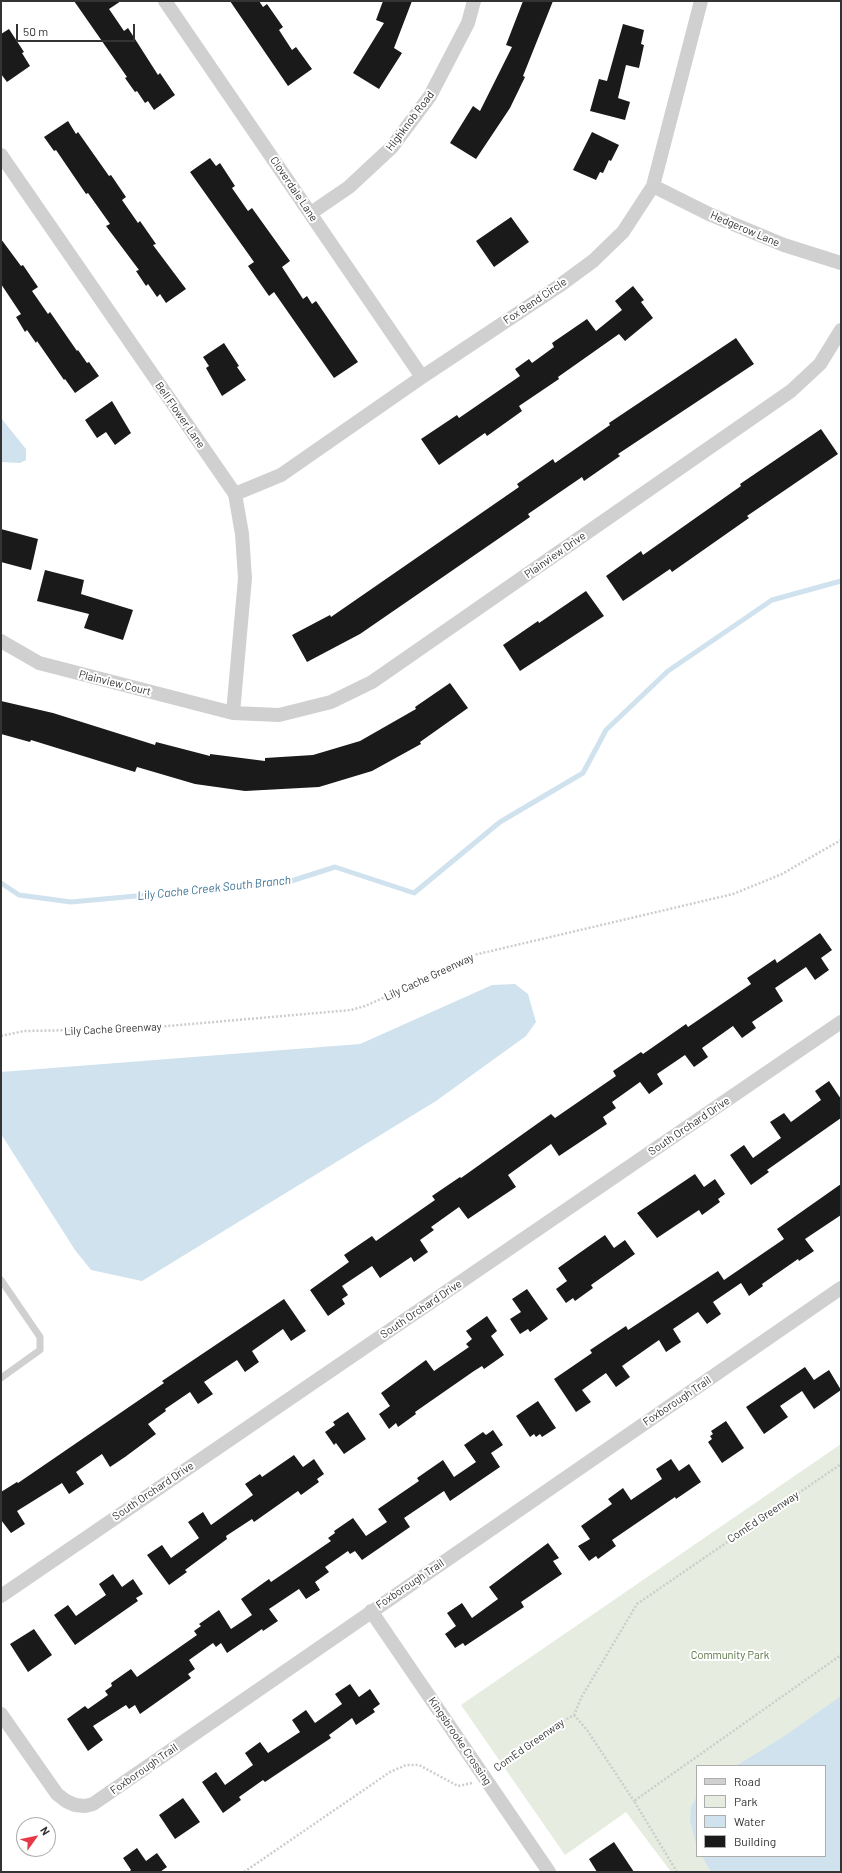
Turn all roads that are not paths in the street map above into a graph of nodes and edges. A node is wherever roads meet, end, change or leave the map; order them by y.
1 (165, 1) edge
2 (474, 1) edge
3 (701, 1) edge
4 (1, 155) edge
5 (653, 186) junction
6 (311, 213) junction
7 (841, 263) edge
8 (841, 330) edge
9 (422, 377) junction
10 (235, 494) junction
11 (1, 641) edge
12 (233, 712) junction
13 (841, 1022) edge
14 (1, 1280) edge
15 (841, 1288) edge
16 (1, 1378) edge
17 (1, 1596) edge
18 (371, 1611) junction
19 (1, 1714) edge
20 (549, 1872) edge

1 - 6 street, Cloverdale Lane
2 - 6 street, Highknob Road
3 - 5 street, Fox Bend Circle
4 - 10 street, Bell Flower Lane
5 - 7 street, Hedgerow Lane
5 - 9 street, Fox Bend Circle
6 - 9 street, Cloverdale Lane
8 - 12 street, Plainview Drive
9 - 10 street, Fox Bend Circle
10 - 12 street, Bell Flower Lane
11 - 12 street, Plainview Court
13 - 17 street, South Orchard Drive
14 - 16 lane
15 - 18 street, Foxborough Trail
18 - 19 street, Foxborough Trail
18 - 20 street, Kingsbrooke Crossing

